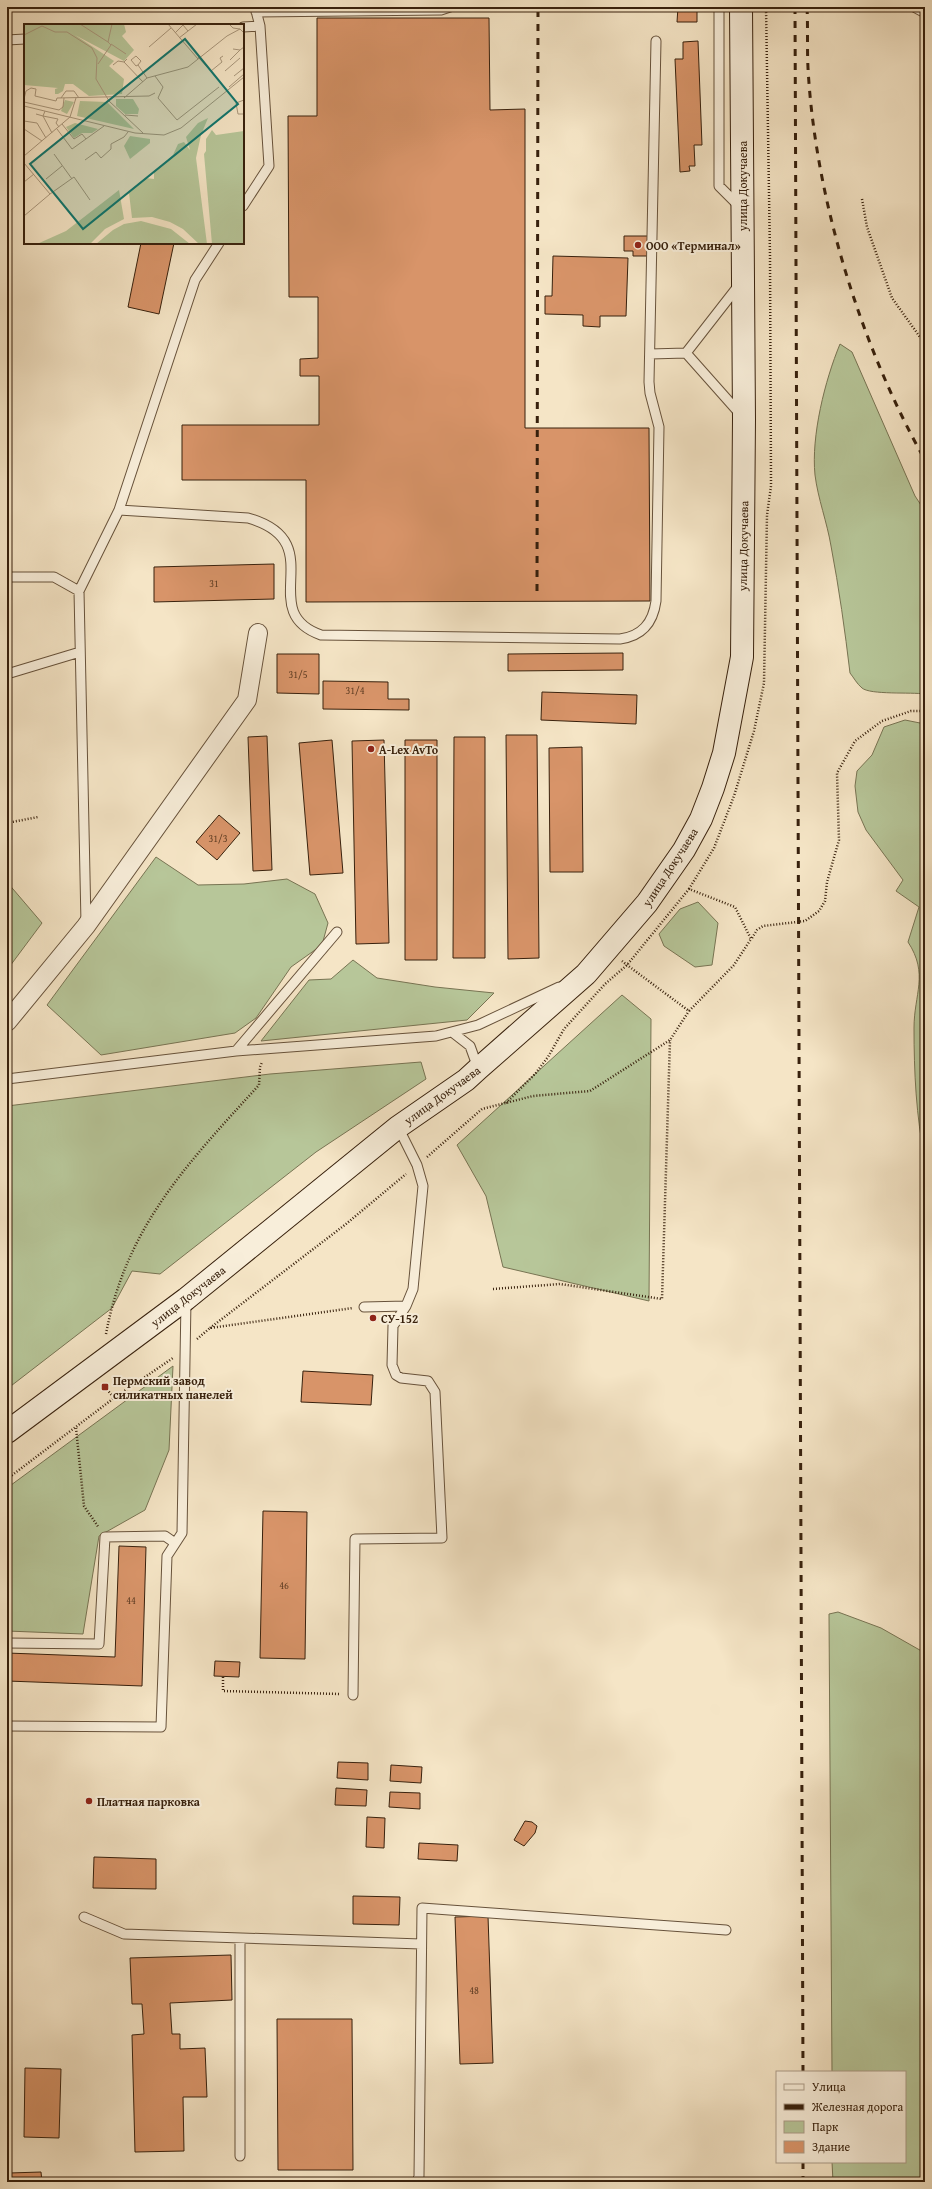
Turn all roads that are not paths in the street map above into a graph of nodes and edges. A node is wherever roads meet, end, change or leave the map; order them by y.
1 (450, 7) edge
2 (719, 7) edge
3 (741, 7) edge
4 (914, 7) edge
5 (255, 10) edge
6 (925, 13) edge
7 (260, 26) junction
8 (244, 27) edge
9 (24, 39) edge
10 (7, 40) edge
11 (656, 41) dead end
12 (244, 204) edge
13 (742, 208) junction
14 (218, 244) edge
15 (742, 280) junction
16 (650, 354) junction
17 (686, 354) junction
18 (744, 419) junction
19 (119, 510) junction
20 (7, 578) edge
21 (79, 591) junction
22 (258, 633) dead end
23 (80, 652) junction
24 (7, 674) edge
25 (86, 926) junction
26 (337, 932) dead end
27 (586, 974) junction
28 (7, 1022) edge
29 (452, 1032) junction
30 (236, 1051) junction
31 (478, 1070) junction
32 (7, 1079) edge
33 (398, 1127) junction
34 (186, 1299) junction
35 (406, 1306) junction
36 (364, 1307) dead end
37 (7, 1432) edge
38 (175, 1544) junction
39 (7, 1643) edge
40 (353, 1694) road end
41 (7, 1726) edge
42 (84, 1917) dead end
43 (726, 1930) dead end
44 (240, 1938) junction
45 (421, 1944) junction
46 (240, 2156) dead end
47 (417, 2182) edge

1 - 5 lane
2 - 13 lane
3 - 13 main road, улица Докучаева
4 - 6 lane
5 - 7 lane
7 - 8 lane
7 - 12 lane
9 - 10 lane
11 - 16 lane
13 - 15 main road, улица Докучаева
14 - 19 lane
15 - 17 lane
15 - 18 main road, улица Докучаева
16 - 17 lane
16 - 19 lane
17 - 18 lane
18 - 27 main road, улица Докучаева
19 - 21 lane
20 - 21 lane
21 - 23 lane
22 - 25 street
23 - 24 lane
23 - 25 lane
25 - 28 street
26 - 30 lane
27 - 29 lane
27 - 31 main road, улица Докучаева
29 - 30 lane
29 - 31 lane
30 - 32 lane
31 - 33 main road, улица Докучаева
33 - 34 main road, улица Докучаева
33 - 35 lane
34 - 37 main road, улица Докучаева
34 - 38 lane
35 - 36 lane
35 - 40 lane
38 - 39 lane
38 - 41 lane
42 - 44 lane
43 - 45 lane
44 - 45 lane
44 - 46 lane
45 - 47 lane

